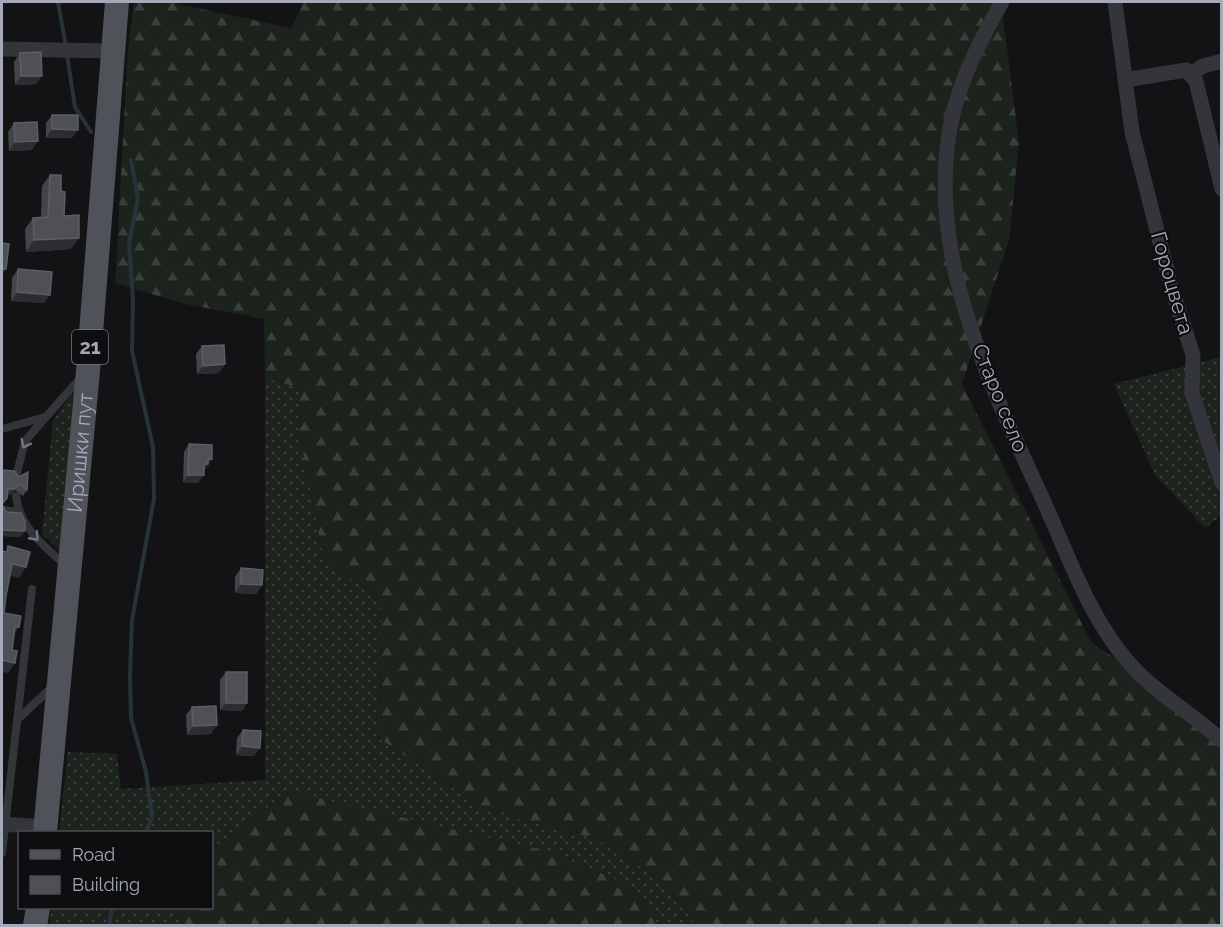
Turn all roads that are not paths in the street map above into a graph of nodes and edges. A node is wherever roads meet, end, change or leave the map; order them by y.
1 (117, 2) edge
2 (1002, 2) edge
3 (1115, 2) edge
4 (2, 49) edge
5 (113, 51) junction
6 (1221, 61) edge
7 (1191, 74) junction
8 (1125, 81) junction
9 (1221, 189) edge
10 (88, 371) junction
11 (46, 416) junction
12 (2, 429) edge
13 (16, 477) edge
14 (1221, 483) edge
15 (16, 496) dead end
16 (3, 510) edge
17 (19, 512) junction
18 (70, 569) junction
19 (32, 589) dead end
20 (60, 679) junction
21 (18, 719) junction
22 (1221, 741) edge
23 (4, 824) edge
24 (45, 830) edge
25 (2, 853) edge
26 (38, 909) edge
27 (36, 926) edge

1 - 5 main road, Иришки пут / 21
2 - 22 street, Старо село
3 - 8 street, Гороцвета
4 - 5 street
5 - 10 main road, Иришки пут / 21
6 - 7 street
7 - 8 street
7 - 9 street
8 - 14 street, Гороцвета
10 - 11 lane
10 - 18 main road, Иришки пут / 21
11 - 12 lane
11 -> 13 lane
15 - 17 lane
16 - 17 lane
17 -> 18 lane
18 - 20 main road, Иришки пут / 21
19 - 21 lane
20 - 21 lane
20 - 24 main road, Иришки пут / 21
21 - 23 lane
23 - 24 street
23 - 25 lane
26 - 27 main road

